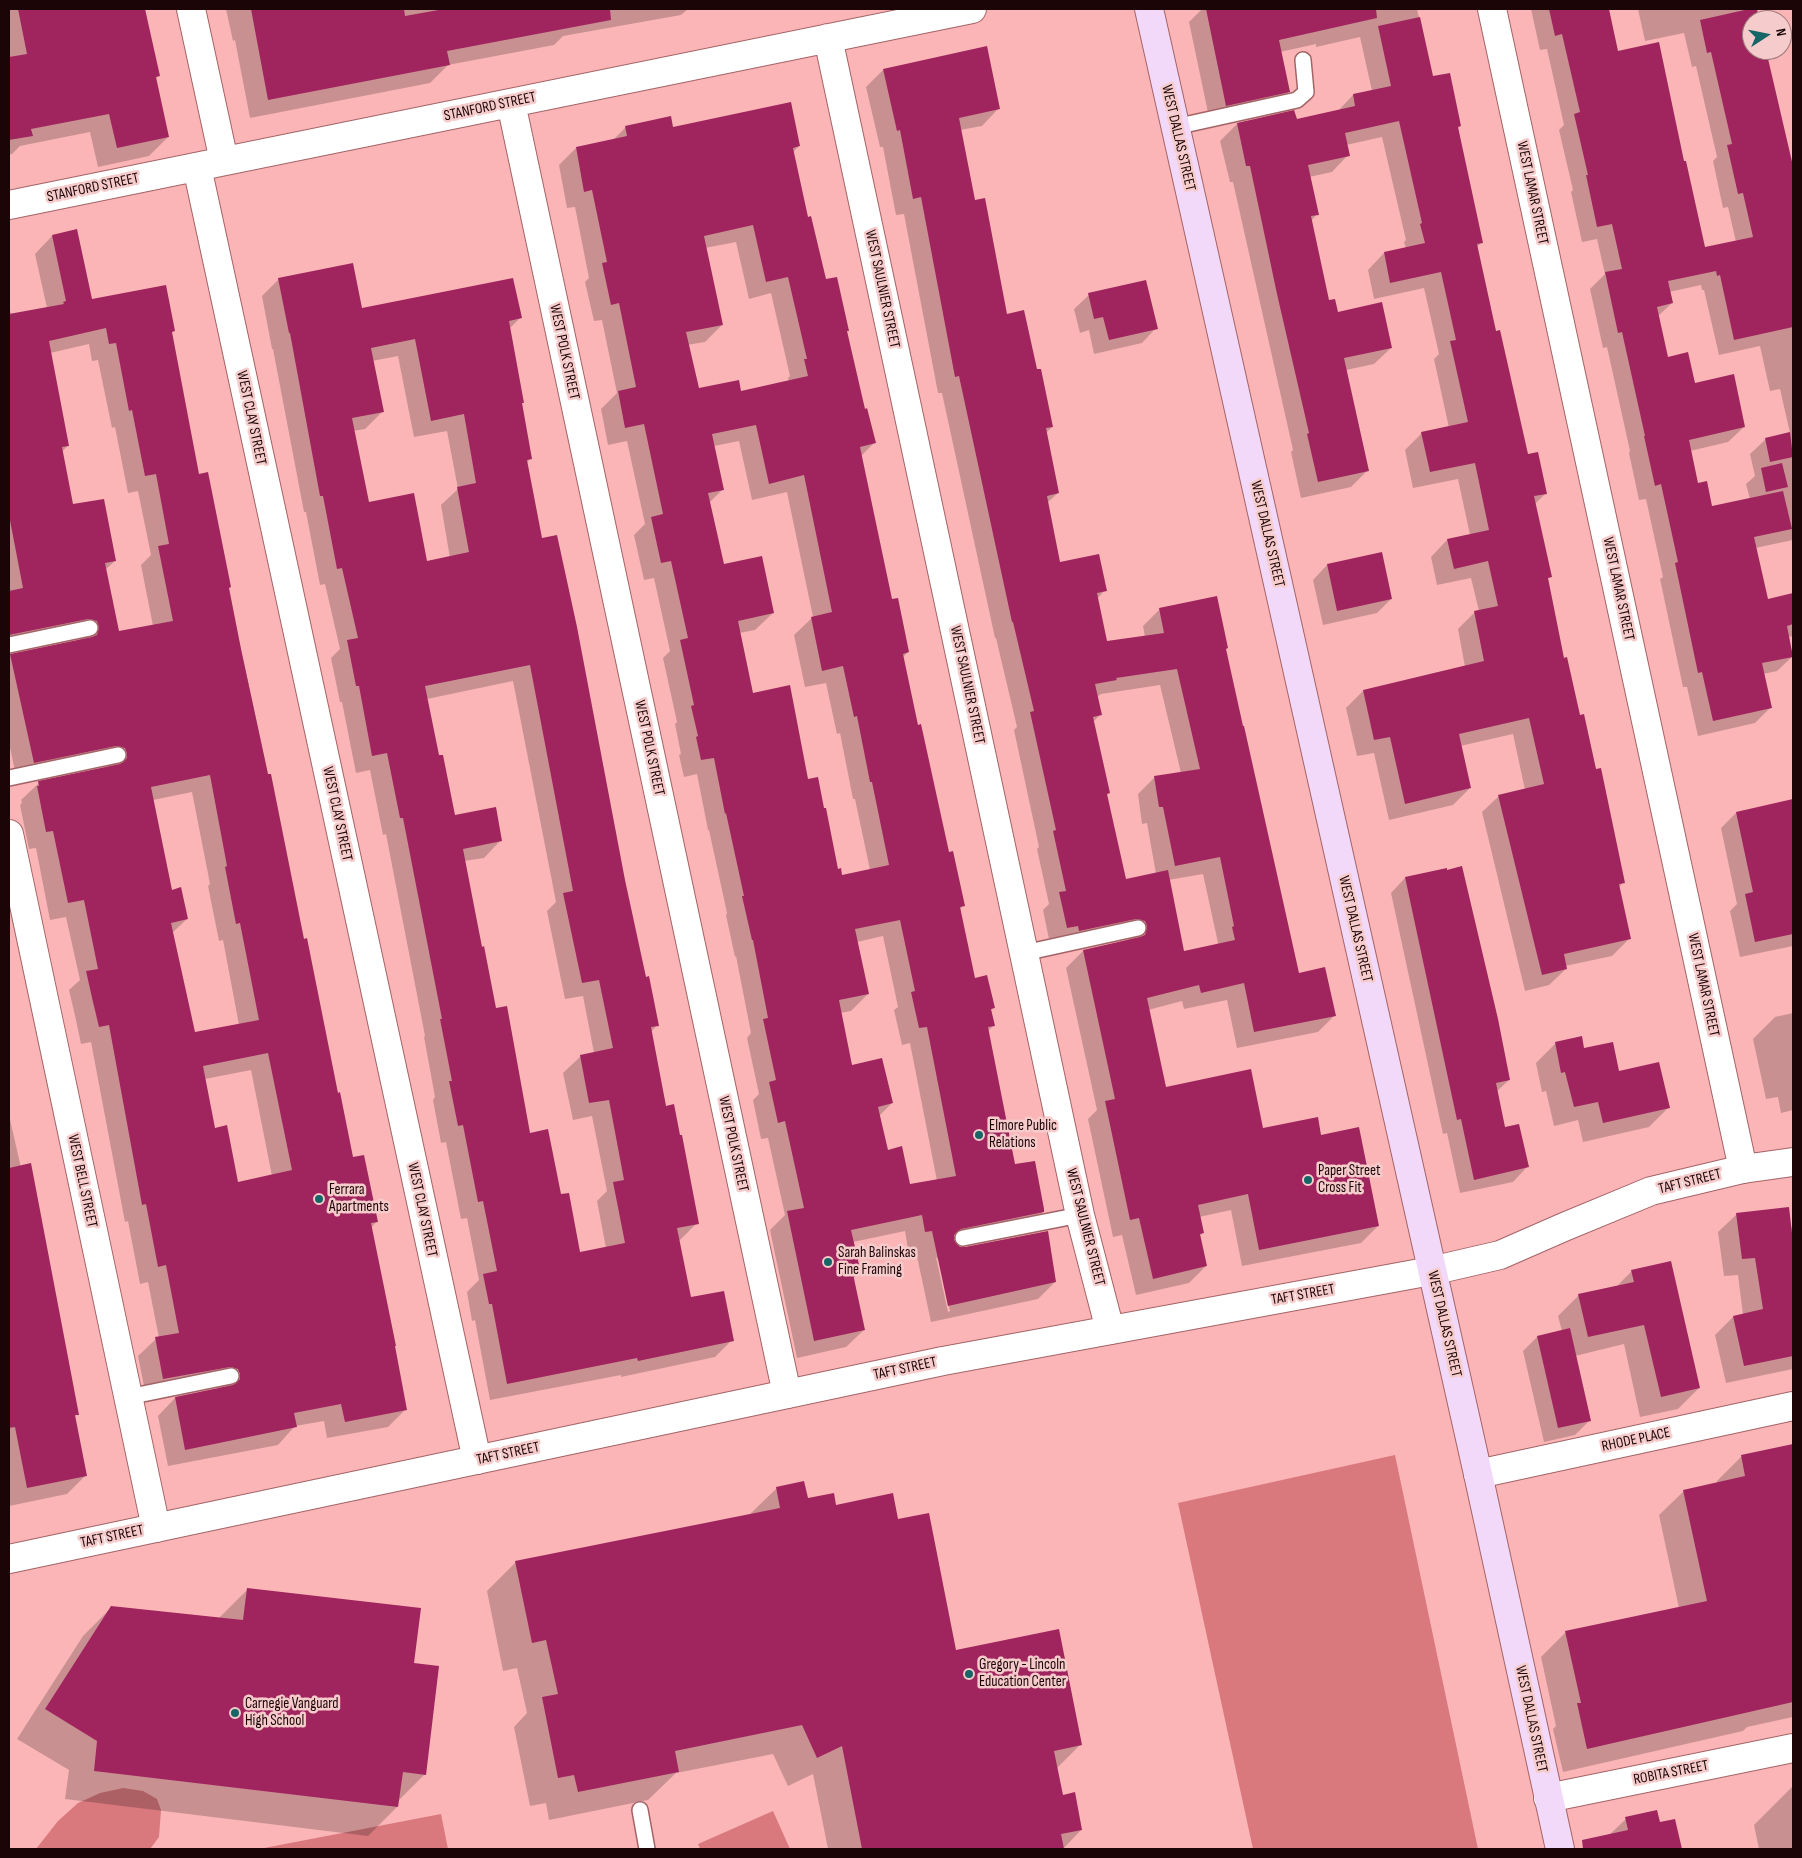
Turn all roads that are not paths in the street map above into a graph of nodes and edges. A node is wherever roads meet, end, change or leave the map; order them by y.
1 (191, 9) edge
2 (972, 9) edge
3 (1149, 9) edge
4 (1492, 9) edge
5 (828, 38) junction
6 (1303, 60) dead end
7 (511, 103) junction
8 (1176, 127) junction
9 (224, 162) junction
10 (196, 167) junction
11 (9, 205) edge
12 (90, 628) dead end
13 (9, 645) edge
14 (118, 755) dead end
15 (9, 778) edge
16 (9, 834) edge
17 (1138, 928) dead end
18 (1024, 953) junction
19 (1793, 1162) edge
20 (1743, 1169) junction
21 (1080, 1214) junction
22 (963, 1238) dead end
23 (1432, 1271) junction
24 (1110, 1330) junction
25 (231, 1376) dead end
26 (787, 1394) junction
27 (128, 1397) junction
28 (1793, 1406) edge
29 (477, 1460) junction
30 (1478, 1474) junction
31 (156, 1528) junction
32 (9, 1559) edge
33 (1793, 1748) edge
34 (1548, 1798) junction
35 (640, 1810) dead end
36 (647, 1849) edge
37 (1560, 1849) edge

1 - 9 street
2 - 5 street, STANFORD STREET
3 - 8 main road, WEST DALLAS STREET
4 - 20 street, WEST LAMAR STREET
5 - 7 street, STANFORD STREET
5 - 18 street, WEST SAULNIER STREET
6 - 8 lane
7 - 9 street, STANFORD STREET
7 - 26 street, WEST POLK STREET
8 - 23 main road, WEST DALLAS STREET
9 - 10 street, STANFORD STREET
10 - 11 street, STANFORD STREET
10 - 29 street, WEST CLAY STREET
12 - 13 lane
14 - 15 lane
16 - 27 street, WEST BELL STREET
17 - 18 lane
18 - 21 street, WEST SAULNIER STREET
19 - 20 street, TAFT STREET
20 - 23 street, TAFT STREET
21 - 22 lane
21 - 24 street, WEST SAULNIER STREET
23 - 24 street, TAFT STREET
23 - 30 main road, WEST DALLAS STREET
24 - 26 street, TAFT STREET
25 - 27 lane
26 - 29 street, TAFT STREET
27 - 31 street, WEST BELL STREET
28 - 30 street, RHODE PLACE
29 - 31 street, TAFT STREET
30 - 34 main road, WEST DALLAS STREET
31 - 32 street, TAFT STREET
33 - 34 street, ROBITA STREET
34 - 37 main road, WEST DALLAS STREET
35 - 36 lane

